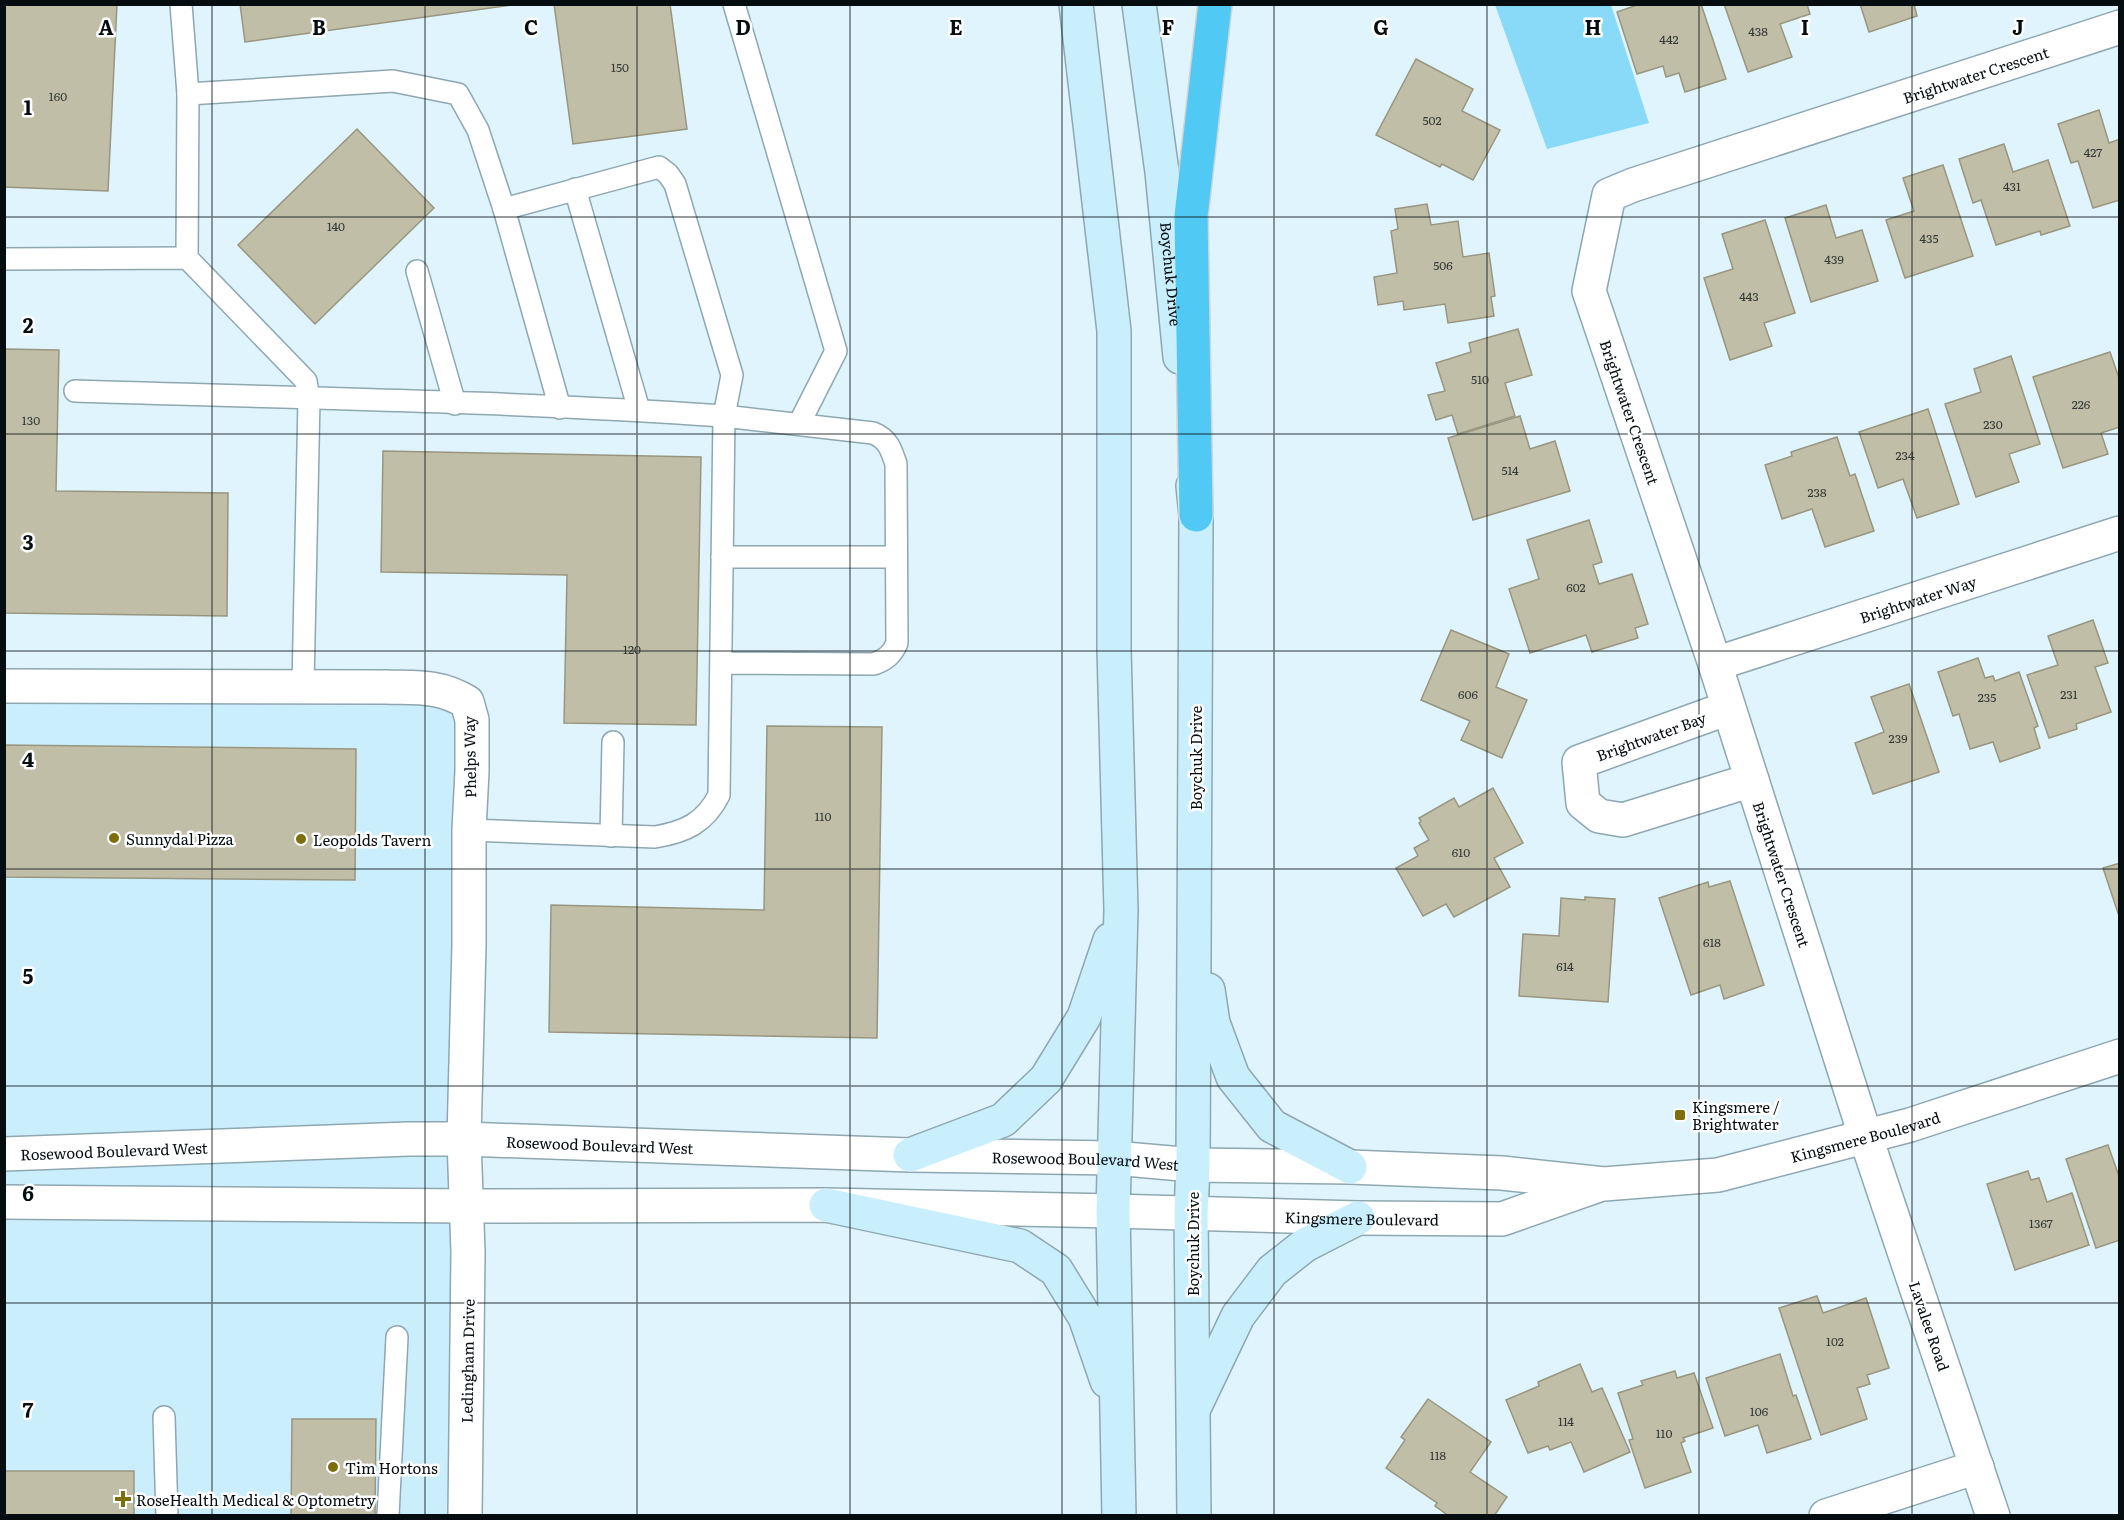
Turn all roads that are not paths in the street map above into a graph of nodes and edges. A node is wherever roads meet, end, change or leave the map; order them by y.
1 (181, 4) edge
2 (734, 4) edge
3 (1076, 4) edge
4 (1139, 4) edge
5 (1215, 4) edge
6 (2120, 27) edge
7 (188, 94) junction
8 (575, 189) junction
9 (504, 209) junction
10 (187, 258) junction
11 (4, 259) edge
12 (417, 271) dead end
13 (75, 391) dead end
14 (309, 399) junction
15 (455, 404) junction
16 (560, 408) junction
17 (639, 410) junction
18 (724, 416) junction
19 (799, 424) junction
20 (1196, 515) junction
21 (2120, 533) edge
22 (723, 557) junction
23 (896, 557) junction
24 (722, 663) junction
25 (1715, 664) junction
26 (4, 686) edge
27 (303, 686) junction
28 (1728, 708) junction
29 (613, 742) dead end
30 (1752, 780) junction
31 (469, 830) junction
32 (611, 836) junction
33 (1195, 902) junction
34 (1121, 910) junction
35 (2120, 1056) edge
36 (1866, 1138) junction
37 (464, 1139) junction
38 (4, 1154) edge
39 (910, 1155) junction
40 (1114, 1158) junction
41 (1193, 1165) junction
42 (1350, 1167) junction
43 (1604, 1184) junction
44 (4, 1202) edge
45 (826, 1205) junction
46 (468, 1206) junction
47 (1113, 1211) junction
48 (1191, 1214) junction
49 (1358, 1218) junction
50 (397, 1337) dead end
51 (1117, 1410) junction
52 (1193, 1411) junction
53 (164, 1417) dead end
54 (1977, 1467) junction
55 (166, 1515) edge
56 (388, 1515) edge
57 (465, 1515) edge
58 (1119, 1515) edge
59 (1194, 1515) edge
60 (1826, 1515) edge
61 (1993, 1515) edge

1 - 7 lane
2 - 19 lane
3 - 34 main road
4 - 20 main road, Boychuk Drive
5 - 20 highway
6 - 25 street, Brightwater Crescent
7 - 9 lane
7 - 10 lane
8 - 9 lane
8 - 17 lane
8 - 18 lane
9 - 16 lane
10 - 11 lane
10 - 14 lane
12 - 15 lane
13 - 14 lane
14 - 15 lane
14 - 27 lane
15 - 16 lane
16 - 17 lane
17 - 18 lane
18 - 19 lane
18 - 22 lane
19 - 23 lane
20 - 33 main road, Boychuk Drive
21 - 25 street, Brightwater Way
22 - 23 lane
22 - 24 lane
23 - 24 lane
24 - 32 lane
25 - 28 street, Brightwater Crescent
26 - 27 street, Phelps Way
27 - 31 street, Phelps Way
28 - 30 street, Brightwater Crescent
28 - 30 street, Brightwater Bay
29 - 32 lane
30 - 36 street, Brightwater Crescent
31 - 32 lane
31 - 37 street, Phelps Way
33 - 41 main road, Boychuk Drive
33 - 42 main road
34 - 39 main road
34 - 40 main road
35 - 36 street, Kingsmere Boulevard
36 - 43 street, Kingsmere Boulevard
36 - 54 street, Lavalee Road
37 - 38 street, Rosewood Boulevard West
37 - 39 street, Rosewood Boulevard West
37 - 46 street, Phelps Way
39 - 40 street, Rosewood Boulevard West
40 - 41 street, Rosewood Boulevard West
40 - 47 main road
41 - 42 street, Kingsmere Boulevard
41 - 48 main road, Boychuk Drive
42 - 43 street, Kingsmere Boulevard
43 - 49 street, Kingsmere Boulevard
44 - 46 street
45 - 46 street
45 - 47 street
45 - 51 main road
46 - 57 street, Ledingham Drive
47 - 48 street, Kingsmere Boulevard
47 - 51 main road
48 - 49 street, Kingsmere Boulevard
48 - 52 main road, Boychuk Drive
49 - 52 main road
50 - 56 lane
51 - 58 main road
52 - 59 main road, Boychuk Drive
53 - 55 lane
54 - 60 street
54 - 61 street, Lavalee Road

